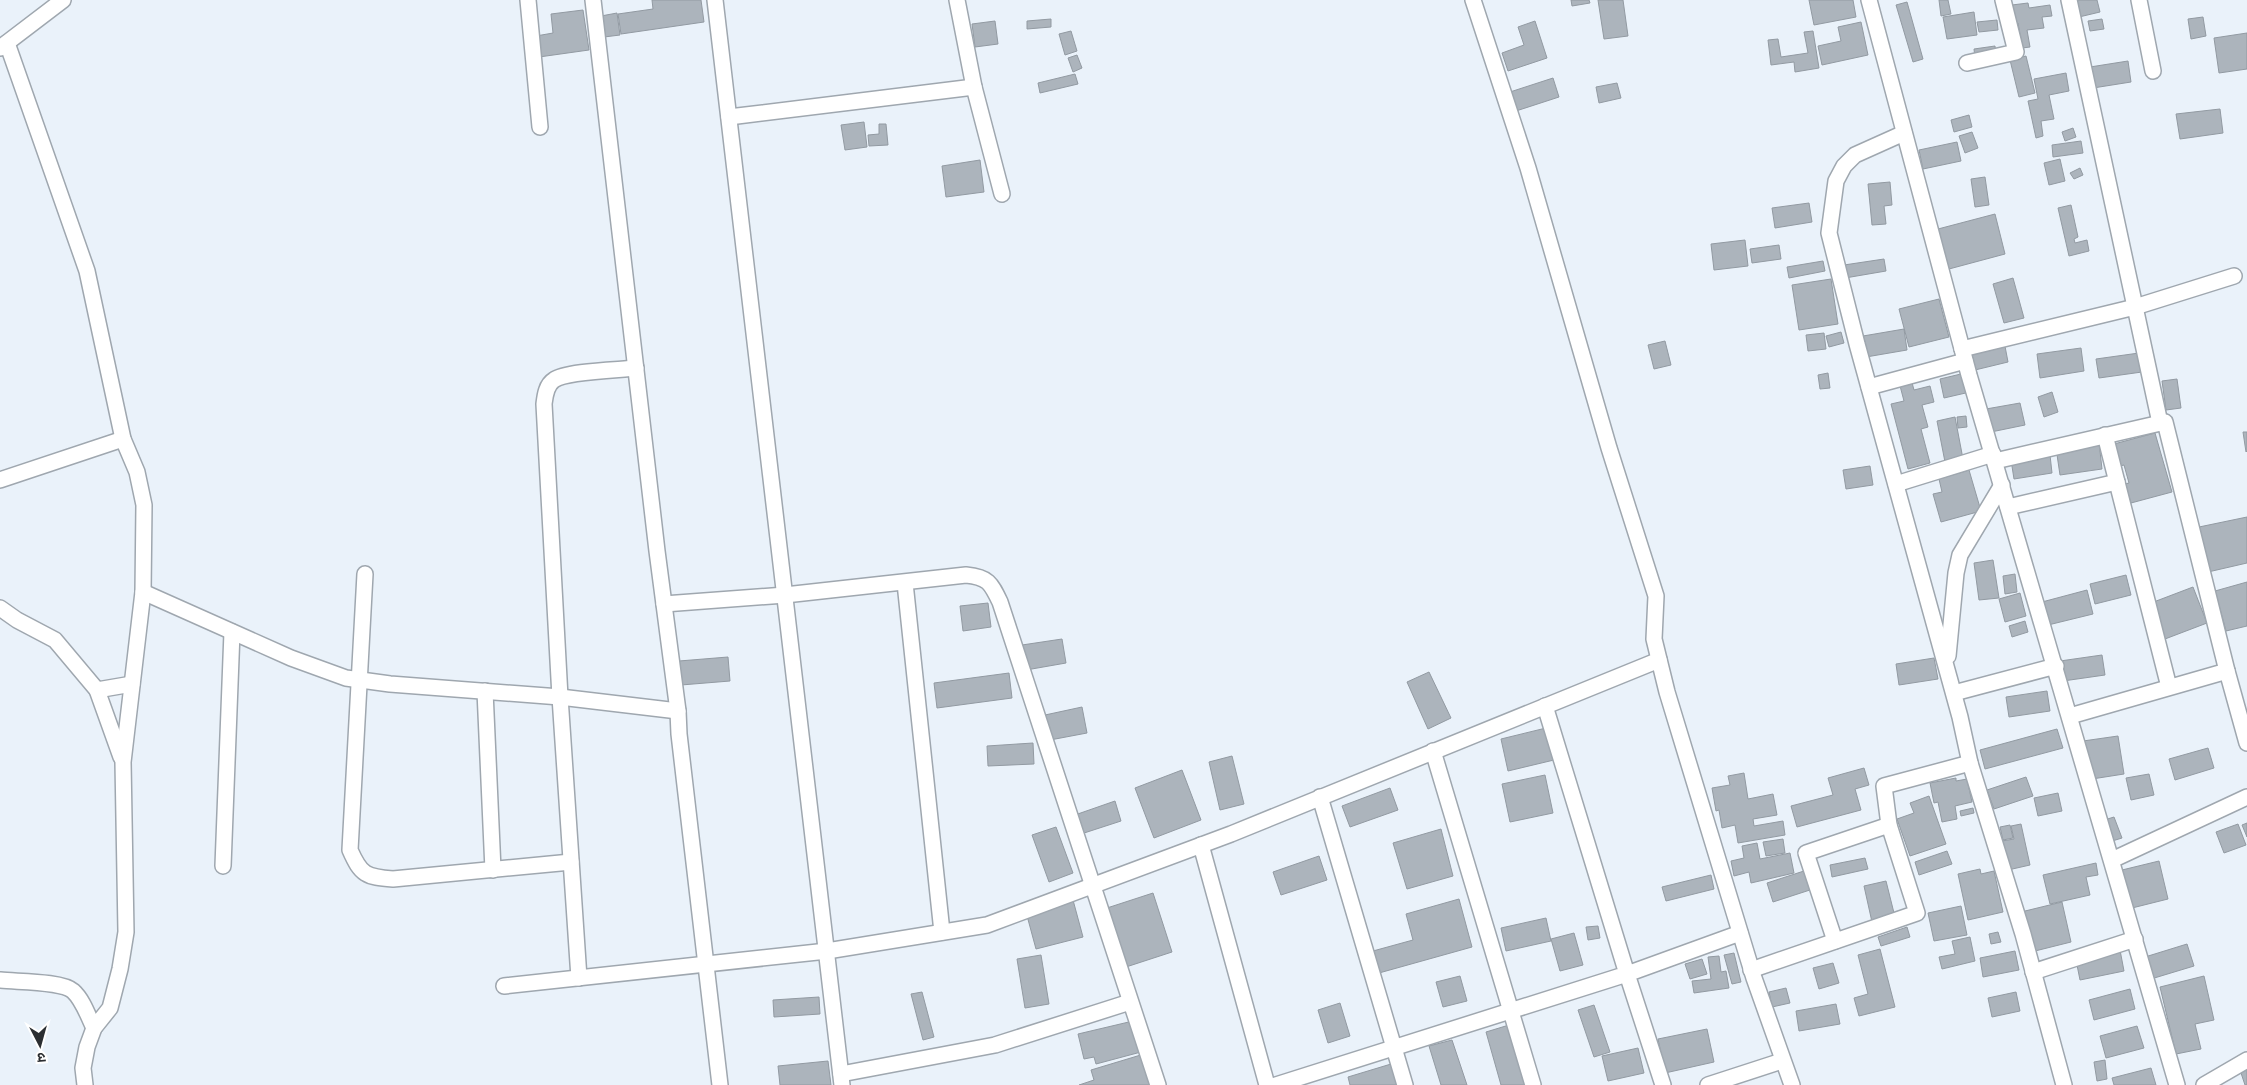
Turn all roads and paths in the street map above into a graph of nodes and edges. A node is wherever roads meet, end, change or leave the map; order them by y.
1 (63, 0) edge
2 (528, 0) edge
3 (593, 0) edge
4 (715, 0) edge
5 (956, 0) edge
6 (1473, 0) edge
7 (1869, 0) edge
8 (2003, 0) edge
9 (2069, 0) edge
10 (2139, 0) edge
11 (3, 46) edge
12 (1967, 63) dead end
13 (2153, 71) dead end
14 (974, 87) junction
15 (729, 117) junction
16 (540, 127) dead end
17 (1904, 133) junction
18 (1002, 194) dead end
19 (2234, 276) dead end
20 (2135, 307) junction
21 (1964, 355) junction
22 (636, 368) junction
23 (1869, 387) junction
24 (2160, 423) junction
25 (2105, 435) junction
26 (123, 439) junction
27 (1994, 457) junction
28 (0, 480) edge
29 (2117, 482) junction
30 (1896, 484) junction
31 (2002, 485) junction
32 (2008, 507) junction
33 (365, 574) dead end
34 (905, 583) junction
35 (143, 592) junction
36 (785, 595) junction
37 (664, 604) junction
38 (0, 608) edge
39 (232, 632) junction
40 (1659, 660) junction
41 (2056, 666) junction
42 (1947, 667) junction
43 (2227, 671) junction
44 (358, 679) junction
45 (132, 684) junction
46 (2169, 687) junction
47 (97, 690) junction
48 (485, 691) junction
49 (1954, 693) junction
50 (560, 697) junction
51 (1545, 706) junction
52 (678, 711) junction
53 (2070, 716) junction
54 (2247, 743) edge
55 (1434, 751) junction
56 (123, 762) junction
57 (1970, 762) junction
58 (1320, 797) junction
59 (2247, 797) edge
60 (1889, 825) junction
61 (1200, 845) junction
62 (2112, 860) junction
63 (571, 862) junction
64 (223, 866) dead end
65 (493, 870) junction
66 (1091, 886) junction
67 (942, 932) junction
68 (1740, 934) junction
69 (2135, 939) junction
70 (1835, 941) junction
71 (827, 951) junction
72 (705, 964) junction
73 (1751, 970) junction
74 (2033, 972) junction
75 (1627, 974) junction
76 (579, 978) junction
77 (0, 980) edge
78 (504, 986) dead end
79 (1130, 1002) junction
80 (1510, 1011) junction
81 (94, 1028) junction
82 (1394, 1048) junction
83 (2247, 1060) edge
84 (1782, 1062) junction
85 (842, 1080) edge
86 (2221, 1081) edge
87 (85, 1085) edge
88 (720, 1085) edge
89 (1158, 1085) edge
90 (1267, 1085) edge
91 (1276, 1085) edge
92 (1405, 1085) edge
93 (1533, 1085) edge
94 (1663, 1085) edge
95 (1708, 1085) edge
96 (1792, 1085) edge
97 (2064, 1085) edge
98 (2178, 1085) edge
99 (2204, 1085) edge

1 - 11 street
2 - 16 street
3 - 22 street
4 - 15 street
5 - 14 street
6 - 40 street
7 - 17 street
8 - 12 street
9 - 20 street
10 - 13 street
11 - 26 street
14 - 15 street
14 - 18 street
15 - 36 street
17 - 21 street
17 - 23 street
19 - 20 street
20 - 21 street
20 - 24 street
21 - 23 street
21 - 27 street
22 - 37 street
22 - 50 street
23 - 30 street
24 - 25 street
24 - 43 street
25 - 27 street
25 - 29 street
26 - 28 street
26 - 35 street
27 - 30 street
27 - 31 street
29 - 32 street
29 - 46 street
30 - 42 street
31 - 32 street
31 - 42 street
32 - 41 street
33 - 44 street
34 - 36 street
34 - 66 street
34 - 67 street
35 - 39 street
35 - 45 street
36 - 37 street
36 - 71 street
37 - 52 street
38 - 47 street
39 - 44 street
39 - 64 street
40 - 51 street
40 - 68 street
41 - 49 street
41 - 53 street
42 - 49 street
43 - 46 street
43 - 54 street
44 - 48 street
44 - 65 street
45 - 47 street
45 - 56 street
46 - 53 street
47 - 56 street
48 - 50 street
48 - 65 street
49 - 57 street
50 - 52 street
50 - 63 street
51 - 55 street
51 - 75 street
52 - 72 street
53 - 62 street
55 - 58 street
55 - 80 street
56 - 81 street
57 - 60 street
57 - 74 street
58 - 61 street
58 - 82 street
59 - 62 street
60 - 70 street
60 - 70 street
61 - 66 street
61 - 90 street
62 - 69 street
63 - 65 street
63 - 76 street
66 - 67 street
66 - 79 street
67 - 71 street
68 - 73 street
68 - 75 street
69 - 74 street
69 - 98 street
70 - 73 street
71 - 72 street
71 - 85 street
72 - 76 street
72 - 88 street
73 - 84 street
74 - 97 street
75 - 80 street
75 - 94 street
76 - 78 street
77 - 81 street
79 - 85 street
79 - 89 street
80 - 82 street
80 - 93 street
81 - 87 street
82 - 91 street
82 - 92 street
83 - 86 street
84 - 95 street
84 - 96 street
86 - 99 street

